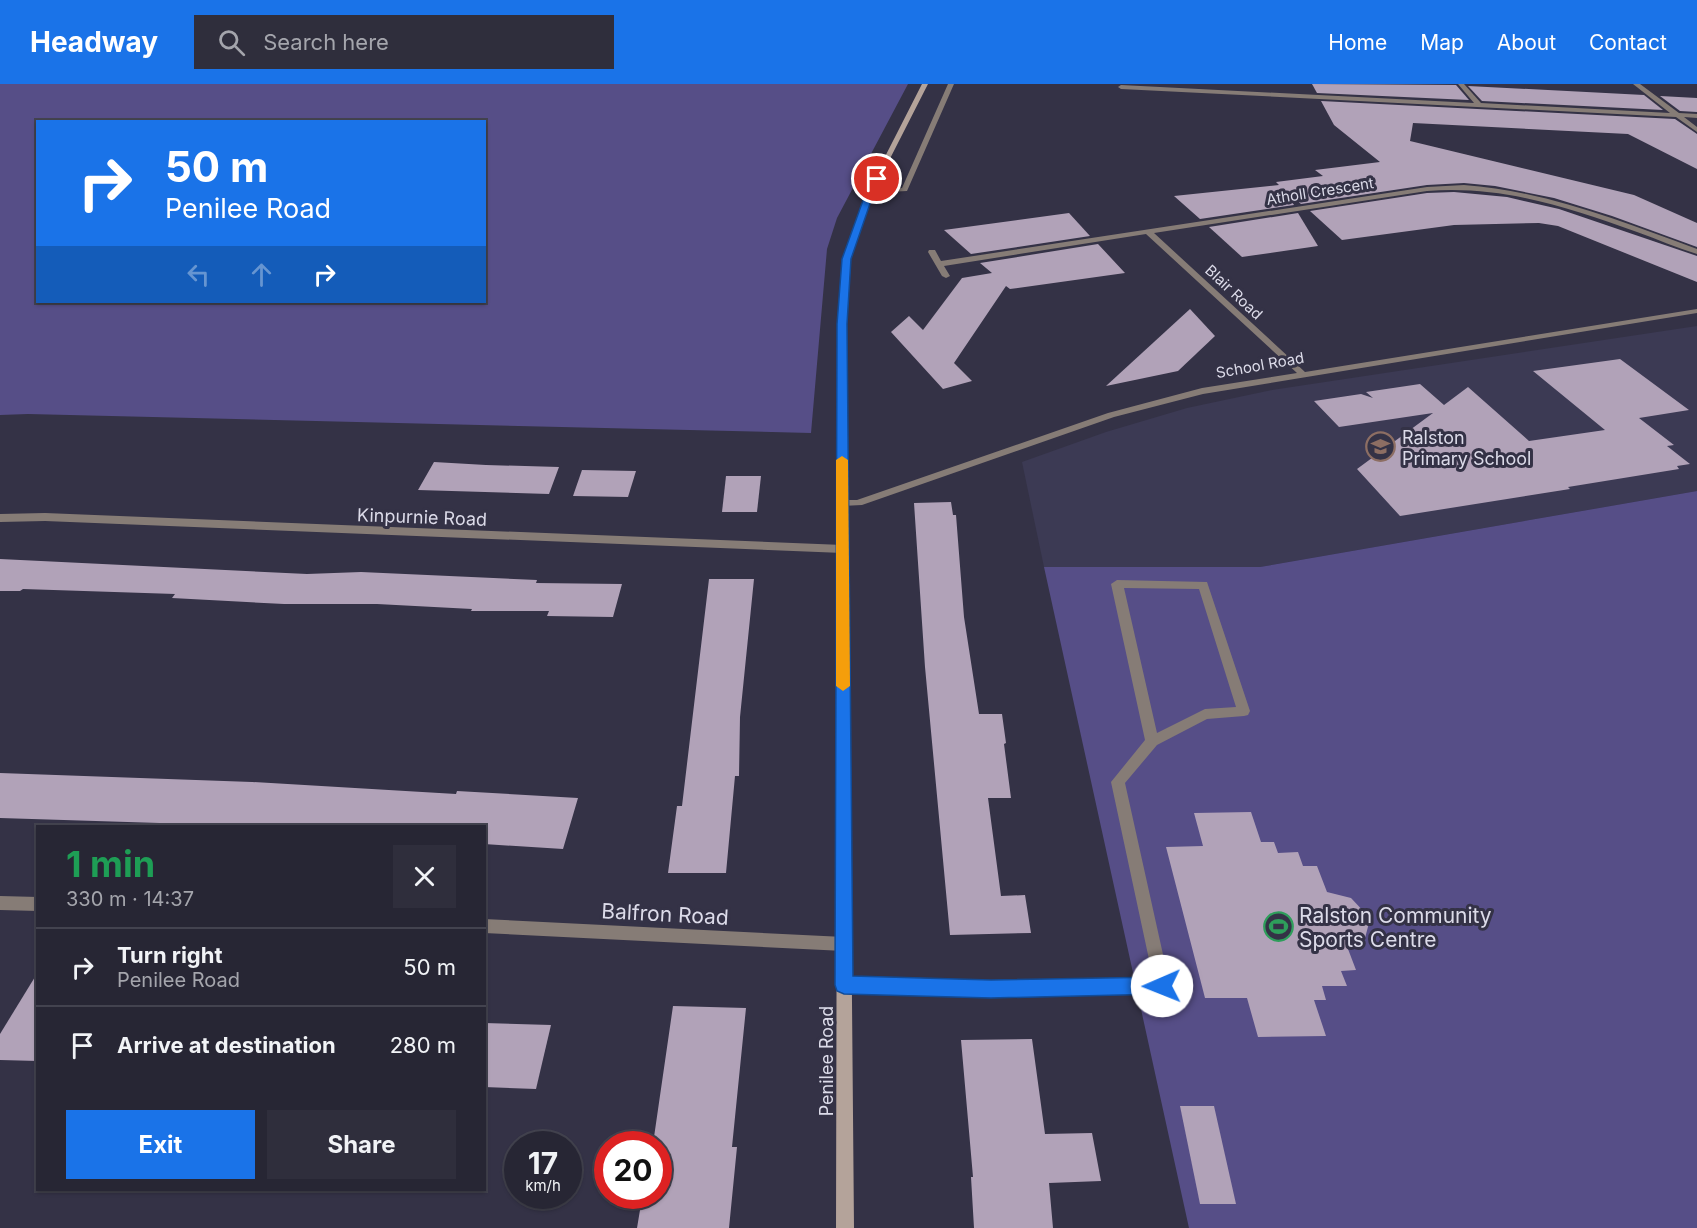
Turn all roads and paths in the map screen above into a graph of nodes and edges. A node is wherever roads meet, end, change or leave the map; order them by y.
1 (925, 84) edge
2 (951, 84) edge
3 (1461, 84) edge
4 (1635, 84) edge
5 (1121, 87) dead end
6 (1479, 105) junction
7 (1675, 115) junction
8 (1697, 116) edge
9 (1697, 130) edge
10 (870, 192) junction
11 (1148, 231) junction
12 (932, 252) dead end
13 (1697, 252) edge
14 (940, 264) junction
15 (946, 276) dead end
16 (1697, 311) edge
17 (1302, 373) junction
18 (842, 503) junction
19 (0, 518) edge
20 (843, 549) junction
21 (1152, 741) junction
22 (0, 903) edge
23 (36, 904) edge
24 (486, 926) edge
25 (844, 944) junction
26 (844, 985) junction
27 (845, 1228) edge

1 - 10 street, Penilee Road
2 - 10 street
3 - 6 street
4 - 7 street
5 - 6 street
6 - 7 street
7 - 8 street
7 - 9 street
10 - 18 street, Penilee Road
11 - 13 street, Atholl Crescent
11 - 14 street, Atholl Crescent
11 - 17 street, Blair Road
12 - 14 street
14 - 15 street
16 - 17 street, School Road
17 - 18 street, School Road
18 - 20 street, Penilee Road
19 - 20 street, Kinpurnie Road
20 - 25 street, Penilee Road
21 - 21 street
21 - 26 street
22 - 23 street
24 - 25 street, Balfron Road
25 - 26 street, Penilee Road
26 - 27 street, Penilee Road

